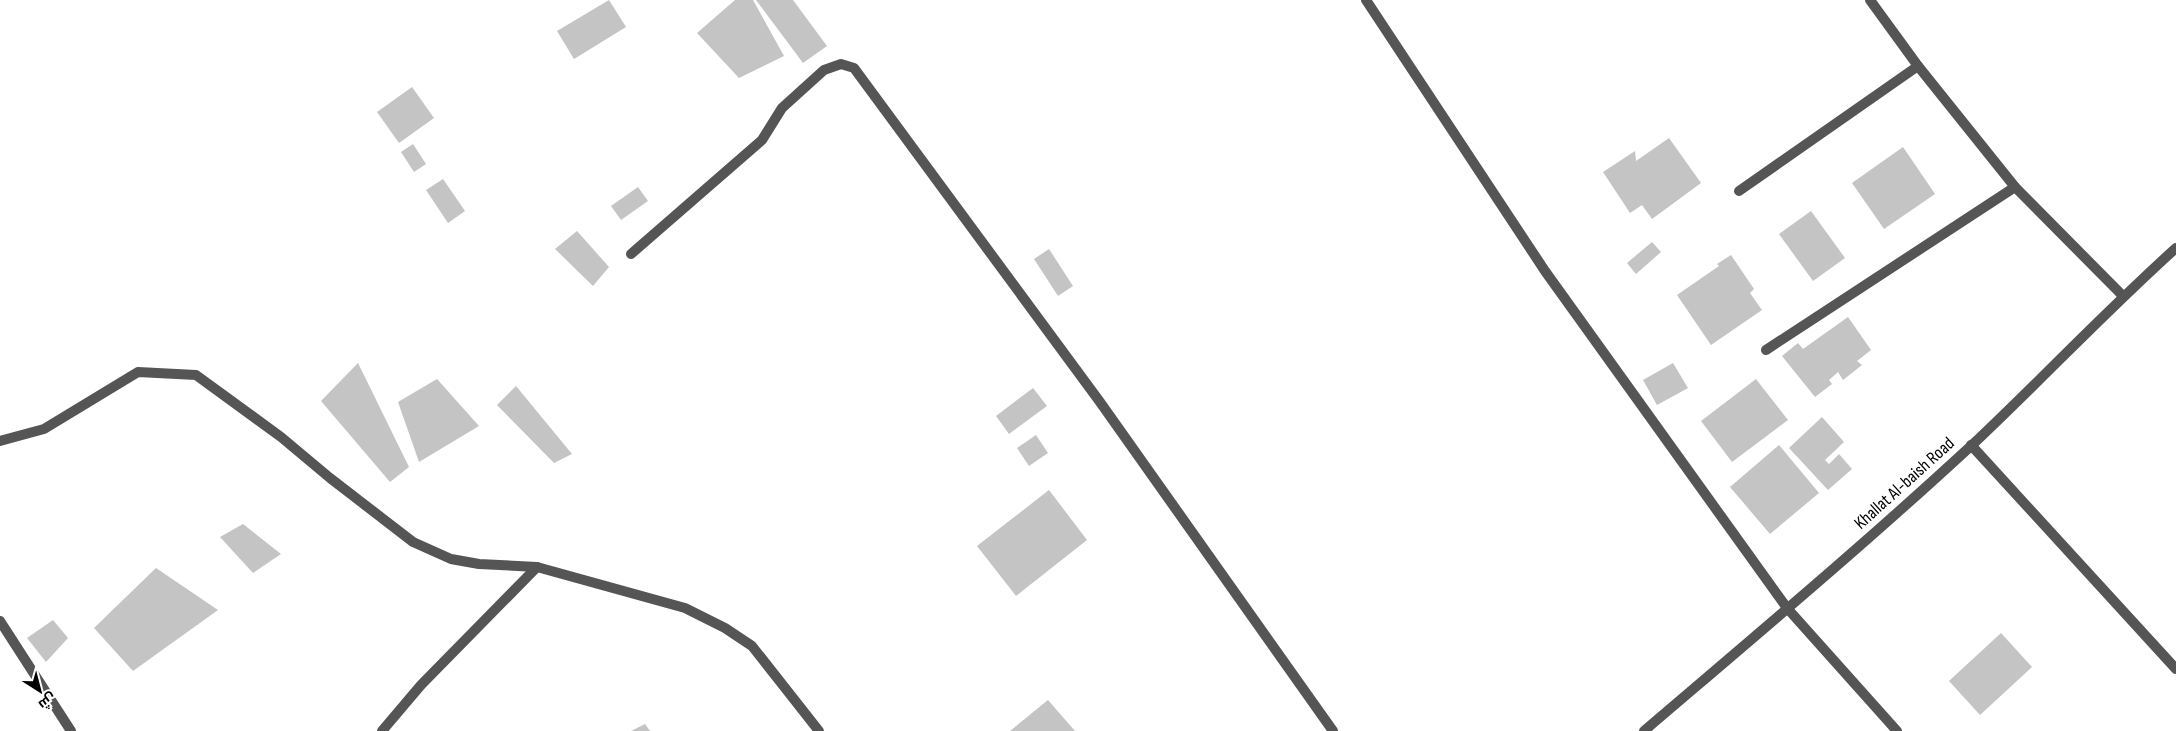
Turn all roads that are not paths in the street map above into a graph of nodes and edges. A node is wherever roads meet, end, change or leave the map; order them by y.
1 (1366, 0) edge
2 (1870, 0) edge
3 (1918, 66) junction
4 (2015, 187) junction
5 (1739, 190) dead end
6 (2176, 248) edge
7 (631, 254) dead end
8 (2123, 296) junction
9 (1766, 350) dead end
10 (0, 441) edge
11 (1972, 445) junction
12 (537, 567) junction
13 (1787, 608) junction
14 (0, 622) edge
15 (2176, 669) edge
16 (71, 731) edge
17 (382, 731) edge
18 (819, 731) edge
19 (1333, 731) edge
20 (1644, 731) edge
21 (1897, 731) edge

1 - 13 street
2 - 3 street
3 - 4 street
3 - 5 street
4 - 8 street
4 - 9 street
6 - 8 street, Khallat Al-baish Road
7 - 19 street
8 - 11 street, Khallat Al-baish Road
10 - 12 street
11 - 13 street, Khallat Al-baish Road
11 - 15 street
12 - 17 street
12 - 18 street
13 - 20 street, Khallat Al-baish Road
13 - 21 street
14 - 16 street

